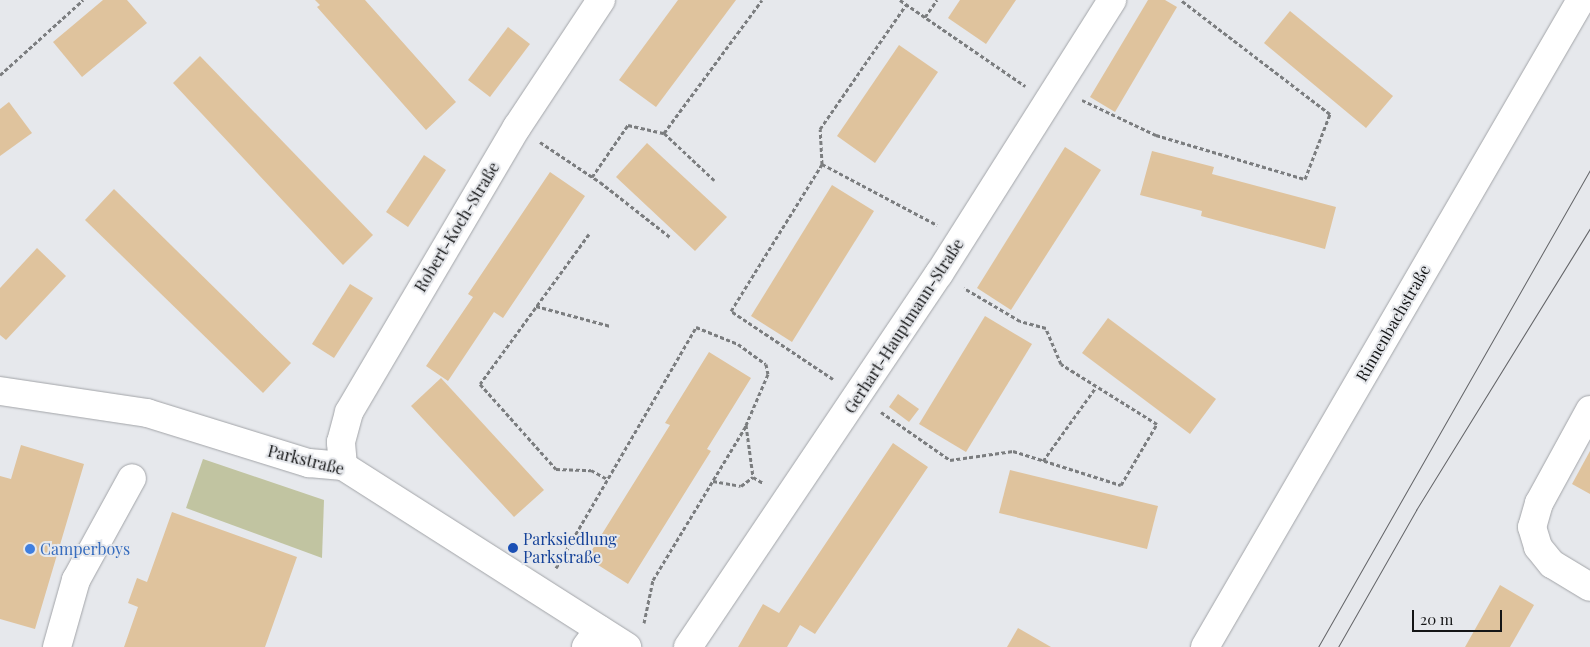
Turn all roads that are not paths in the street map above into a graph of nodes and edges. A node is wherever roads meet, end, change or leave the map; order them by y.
1 (601, 0) edge
2 (1112, 0) edge
3 (1581, 0) edge
4 (0, 391) edge
5 (1590, 410) edge
6 (342, 466) junction
7 (132, 478) dead end
8 (1590, 587) edge
9 (592, 638) edge
10 (635, 638) edge
11 (57, 647) edge
12 (688, 647) edge
13 (1205, 647) edge

1 - 6 street, Robert-Koch-Straße
2 - 12 street, Gerhart-Hauptmann-Straße
3 - 13 street, Rinnenbachstraße
4 - 6 street, Parkstraße
5 - 8 street
6 - 9 street, Parkstraße
7 - 11 street
9 - 10 street, Parkstraße

